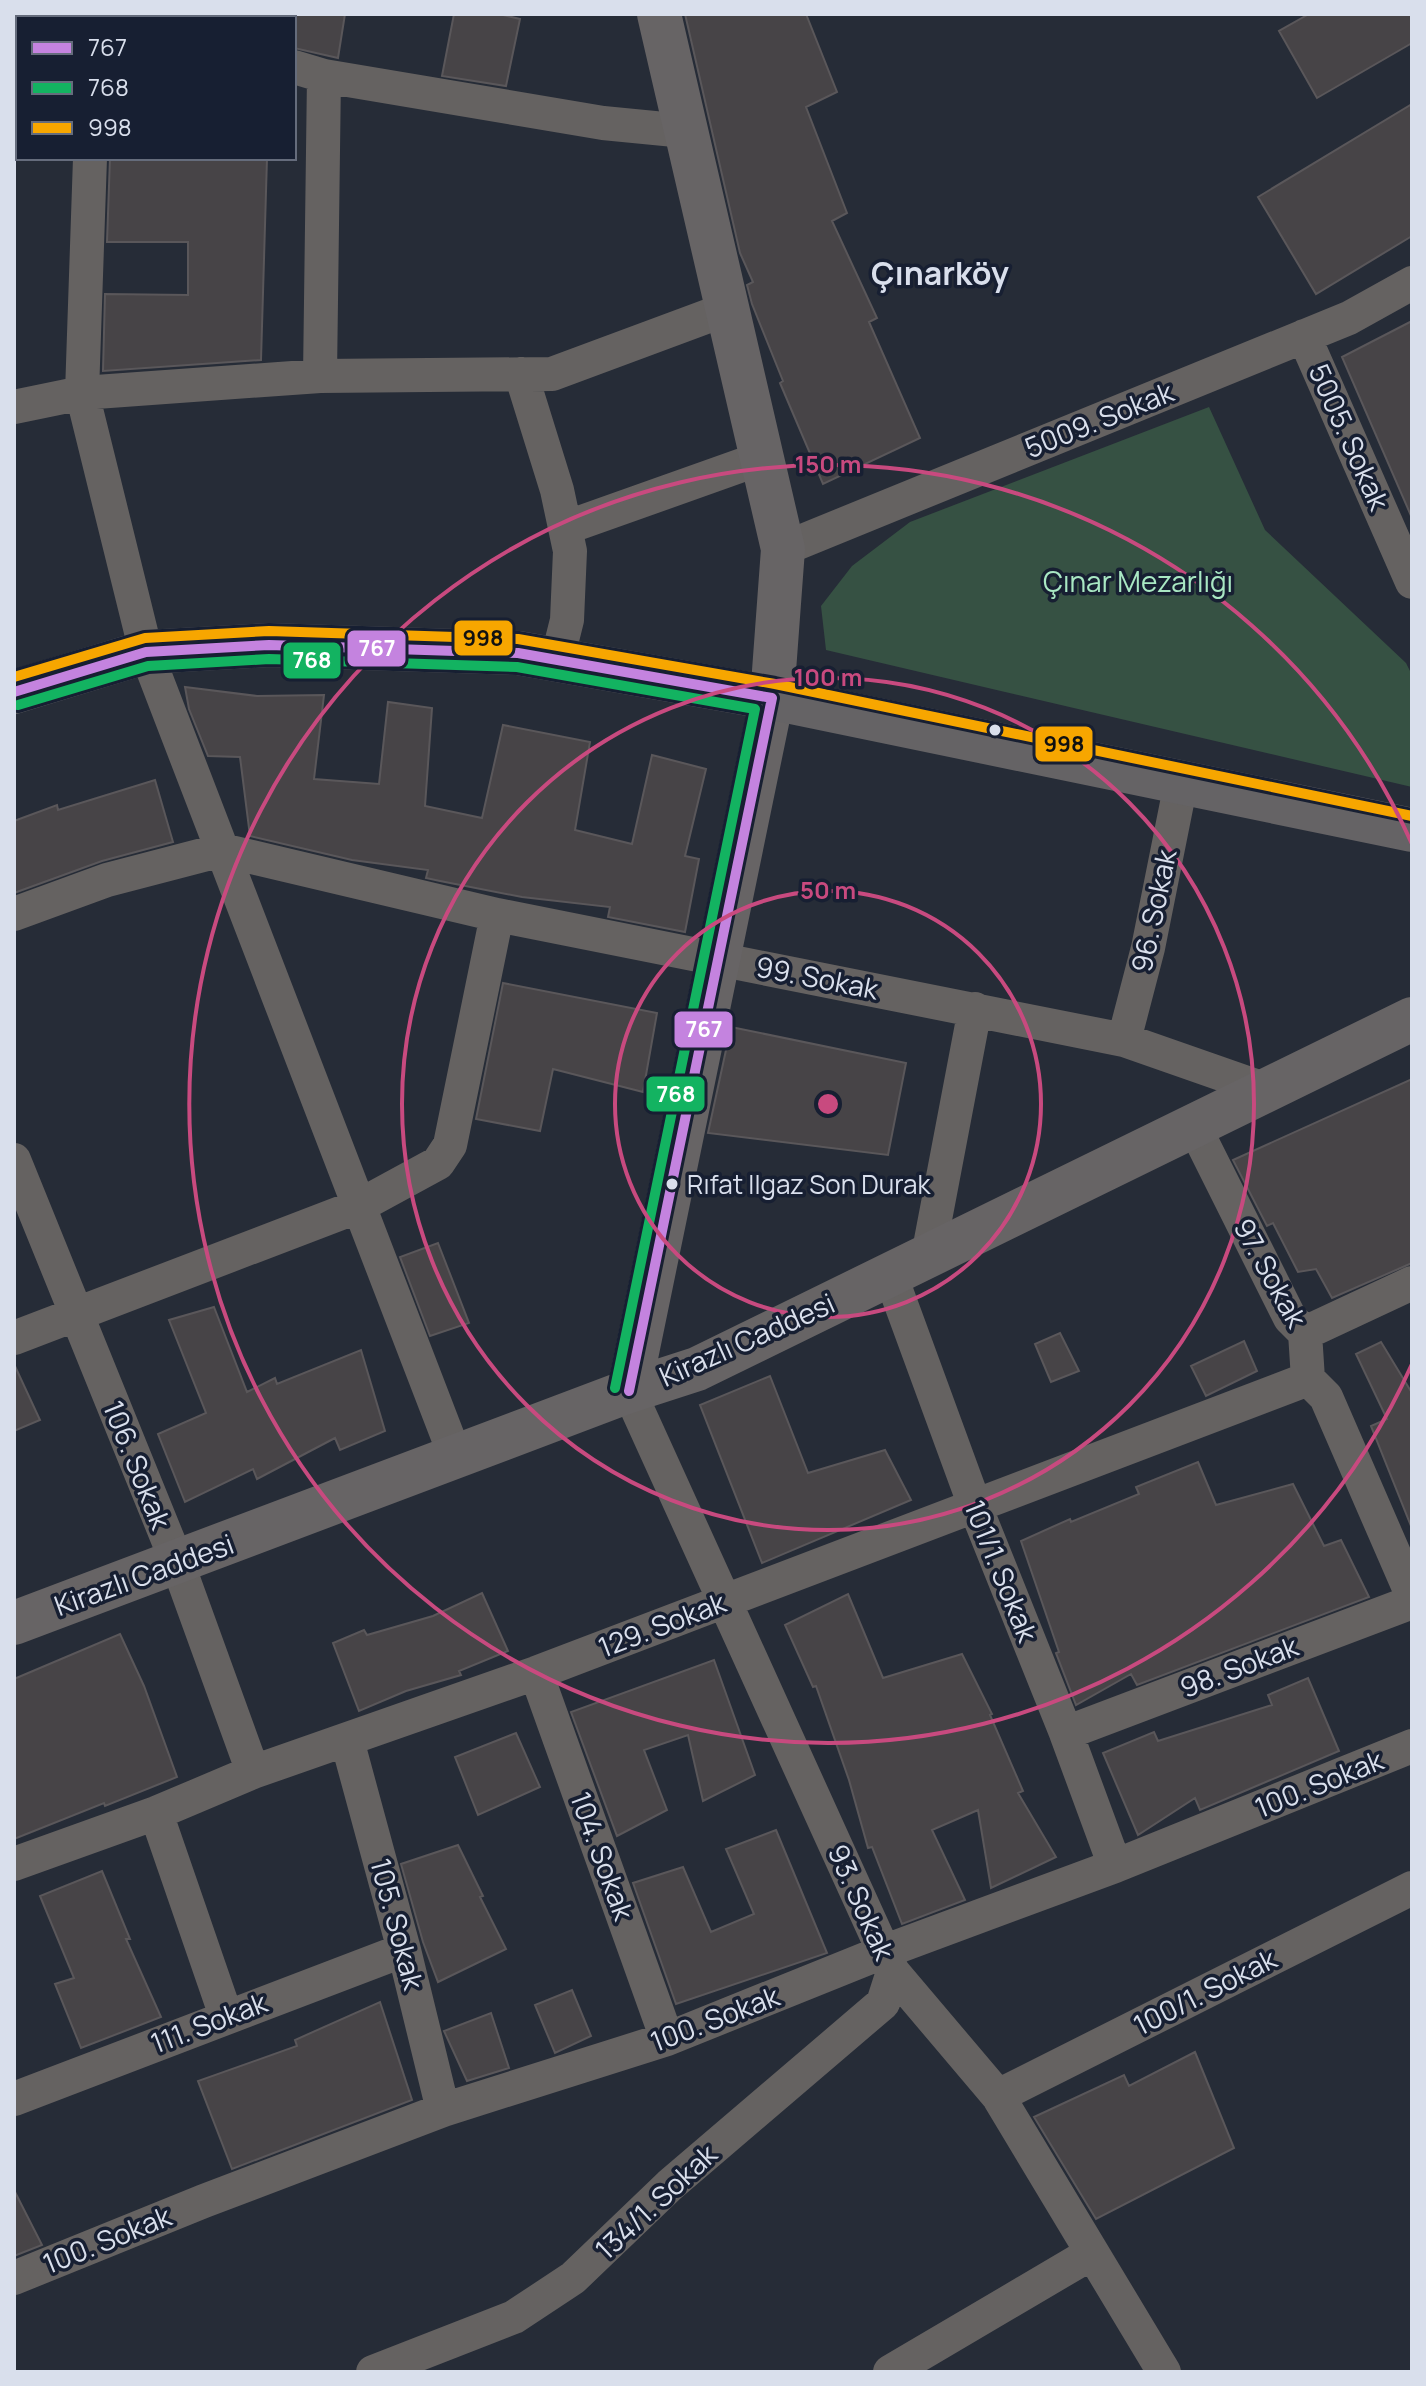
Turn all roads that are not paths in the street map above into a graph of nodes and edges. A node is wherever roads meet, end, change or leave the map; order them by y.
1 (659, 14) edge
2 (309, 71) edge
3 (685, 131) junction
4 (90, 160) edge
5 (1412, 283) edge
6 (727, 309) junction
7 (1304, 336) junction
8 (521, 374) junction
9 (320, 376) junction
10 (82, 393) junction
11 (14, 407) edge
12 (762, 458) junction
13 (565, 528) junction
14 (783, 549) junction
15 (1412, 582) edge
16 (146, 652) junction
17 (557, 660) junction
18 (14, 692) edge
19 (772, 698) junction
20 (1181, 783) junction
21 (1412, 830) edge
22 (222, 850) junction
23 (14, 914) edge
24 (497, 915) junction
25 (718, 958) junction
26 (975, 1009) junction
27 (1412, 1019) edge
28 (1124, 1040) junction
29 (1267, 1090) junction
30 (1194, 1126) junction
31 (14, 1160) edge
32 (359, 1206) junction
33 (909, 1265) junction
34 (1412, 1283) edge
35 (77, 1313) junction
36 (1305, 1333) junction
37 (14, 1338) edge
38 (1308, 1379) junction
39 (629, 1391) junction
40 (456, 1458) junction
41 (975, 1506) junction
42 (177, 1562) junction
43 (1412, 1595) edge
44 (725, 1602) junction
45 (1412, 1602) edge
46 (14, 1623) edge
47 (536, 1673) junction
48 (1066, 1733) junction
49 (347, 1740) junction
50 (1412, 1746) edge
51 (253, 1772) junction
52 (156, 1813) junction
53 (14, 1864) edge
54 (1115, 1866) junction
55 (1412, 1888) edge
56 (404, 1950) junction
57 (888, 1962) junction
58 (226, 2016) junction
59 (667, 2039) junction
60 (998, 2096) junction
61 (14, 2099) edge
62 (443, 2110) junction
63 (1092, 2253) junction
64 (14, 2278) edge
65 (373, 2372) edge
66 (890, 2372) edge
67 (1164, 2372) edge

1 - 3 main road
2 - 3 street
2 - 9 street
3 - 6 main road
4 - 10 street
5 - 7 street, 5009. Sokak
6 - 8 street
6 - 12 main road
7 - 14 street, 5009. Sokak
7 - 15 street, 5005. Sokak
8 - 9 street
8 - 13 street
9 - 10 street
10 - 11 street
10 - 16 street
12 - 13 street
12 - 14 main road
13 - 17 street
14 - 19 main road
16 - 17 main road
16 - 18 main road
16 - 22 street
17 - 19 main road
19 - 20 main road
19 - 25 main road
20 - 21 main road
20 - 28 street, 96. Sokak
22 - 23 street
22 - 24 street, 99. Sokak
22 - 32 street
24 - 25 street, 99. Sokak
24 - 32 street
25 - 26 street, 99. Sokak
25 - 39 main road
26 - 28 street, 99. Sokak
26 - 33 street
27 - 29 main road, Kirazlı Caddesi
28 - 29 street, 99. Sokak
29 - 30 main road, Kirazlı Caddesi
30 - 33 main road, Kirazlı Caddesi
30 - 36 street, 97. Sokak
31 - 35 street, 106. Sokak
32 - 35 street
32 - 40 street
33 - 39 main road, Kirazlı Caddesi
33 - 41 street, 101/1. Sokak
34 - 36 street
35 - 37 street
35 - 42 street, 106. Sokak
36 - 38 street, 97. Sokak
38 - 41 street, 129. Sokak
38 - 43 street
39 - 40 main road, Kirazlı Caddesi
39 - 44 street, 93. Sokak
40 - 42 main road, Kirazlı Caddesi
41 - 44 street, 129. Sokak
41 - 48 street, 101/1. Sokak
42 - 46 main road, Kirazlı Caddesi
42 - 51 street, 106. Sokak
44 - 47 street, 129. Sokak
44 - 57 street, 93. Sokak
45 - 48 street, 98. Sokak
47 - 49 street, 129. Sokak
47 - 59 street, 104. Sokak
48 - 54 street, 101/1. Sokak
49 - 51 street, 129. Sokak
49 - 56 street, 105. Sokak
50 - 54 street, 100. Sokak
51 - 52 street, 129. Sokak
52 - 53 street, 129. Sokak
52 - 58 street
54 - 57 street, 100. Sokak
55 - 60 street, 100/1. Sokak
56 - 58 street, 111. Sokak
56 - 62 street, 105. Sokak
57 - 59 street, 100. Sokak
57 - 60 street, 93. Sokak
57 - 65 street, 134/1. Sokak
58 - 61 street, 111. Sokak
59 - 62 street, 100. Sokak
60 - 63 street, 93. Sokak
62 - 64 street, 100. Sokak
63 - 66 street
63 - 67 street, 93. Sokak

